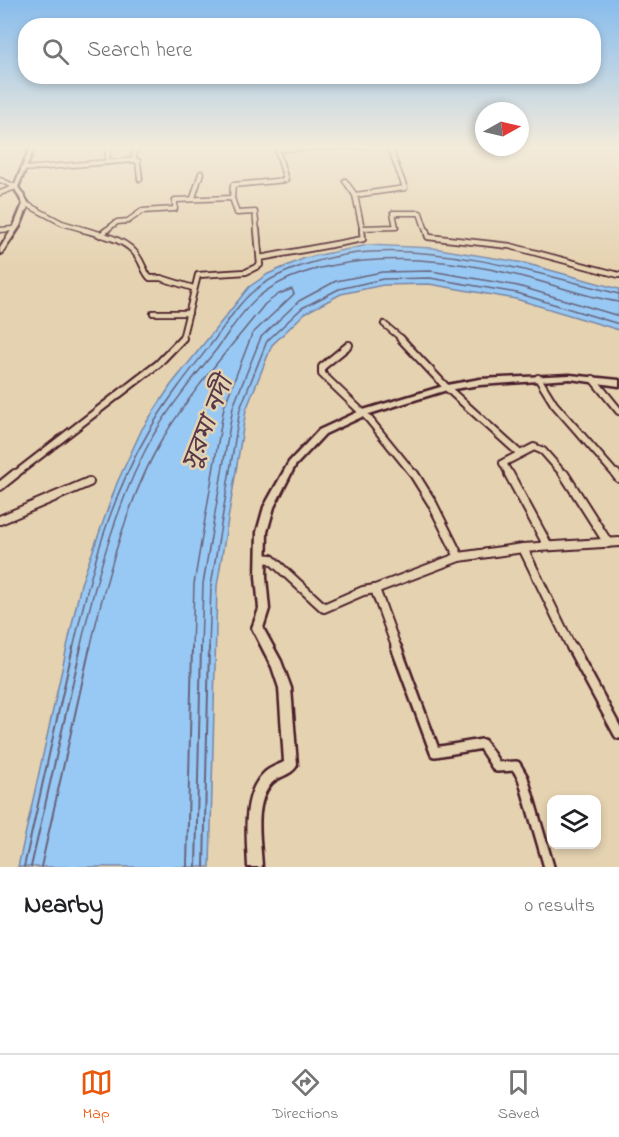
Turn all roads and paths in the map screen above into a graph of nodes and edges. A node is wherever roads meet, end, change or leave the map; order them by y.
1 (198, 186) edge
2 (233, 186) edge
3 (349, 186) edge
4 (404, 186) edge
5 (16, 187) joint
6 (0, 193) edge
7 (355, 195) junction
8 (193, 198) junction
9 (232, 198) junction
10 (26, 204) junction
11 (362, 228) junction
12 (13, 229) junction
13 (0, 230) edge
14 (100, 235) junction
15 (0, 252) edge
16 (260, 258) junction
17 (619, 275) edge
18 (193, 288) junction
19 (153, 313) dead end
20 (189, 313) junction
21 (384, 324) dead end
22 (349, 345) dead end
23 (538, 378) junction
24 (593, 378) junction
25 (619, 383) edge
26 (447, 388) junction
27 (619, 411) edge
28 (363, 413) junction
29 (519, 453) junction
30 (619, 478) edge
31 (89, 482) dead end
32 (0, 486) edge
33 (0, 520) edge
34 (619, 542) edge
35 (608, 543) junction
36 (548, 546) junction
37 (523, 548) junction
38 (459, 557) junction
39 (262, 558) junction
40 (375, 589) junction
41 (619, 734) edge
42 (255, 867) edge
43 (549, 867) edge

1 - 8 street
2 - 9 street
3 - 7 street
4 - 7 street
5 - 6 street
5 - 10 street
7 - 11 street
8 - 9 street
8 - 14 street
9 - 16 street
10 - 12 street
10 - 14 street
11 - 16 street
11 - 17 street
12 - 13 street
12 - 15 street
14 - 18 street
16 - 18 street
18 - 20 street
19 - 20 street
20 - 32 street
21 - 26 street
22 - 28 street
23 - 24 street
23 - 26 street
23 - 30 street
24 - 25 street
24 - 27 street
26 - 28 street
26 - 29 street
28 - 38 street
28 - 39 street
29 - 35 street
29 - 36 street
31 - 33 street
34 - 35 street
35 - 36 street
36 - 37 street
37 - 38 street
37 - 41 street
38 - 40 street
39 - 40 street
39 - 42 street
40 - 43 street

